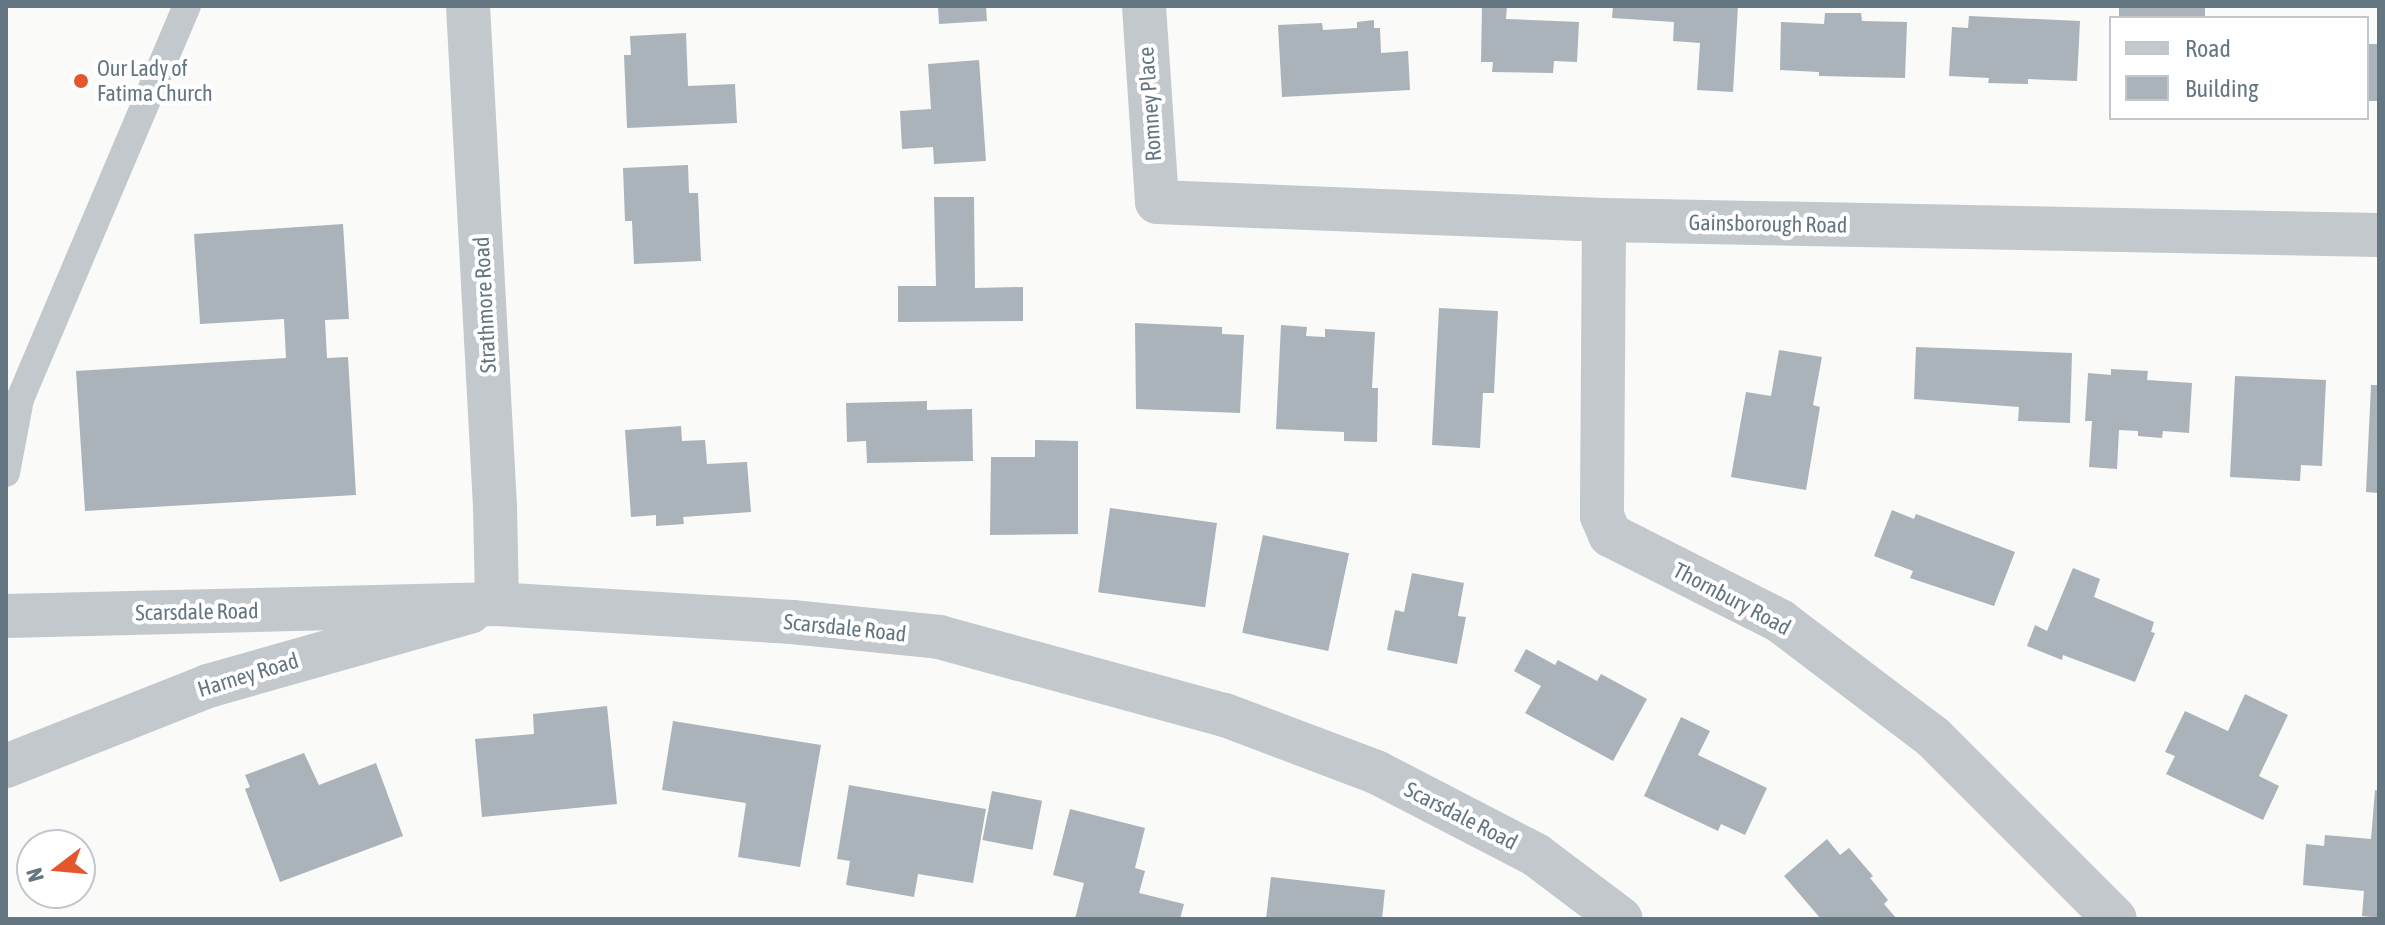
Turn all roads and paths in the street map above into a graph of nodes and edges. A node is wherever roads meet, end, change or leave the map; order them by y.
1 (187, 6) edge
2 (468, 6) edge
3 (1144, 6) edge
4 (1157, 202) joint
5 (1604, 220) junction
6 (2379, 235) edge
7 (6, 473) edge
8 (497, 604) junction
9 (6, 616) edge
10 (6, 766) edge
11 (1621, 919) edge
12 (2115, 919) edge

1 - 7 lane
2 - 8 street, Strathmore Road
3 - 4 street, Romney Place
4 - 5 street, Gainsborough Road
5 - 6 street, Gainsborough Road
5 - 12 street, Thornbury Road
8 - 9 street, Scarsdale Road
8 - 10 street, Harney Road
8 - 11 street, Scarsdale Road

